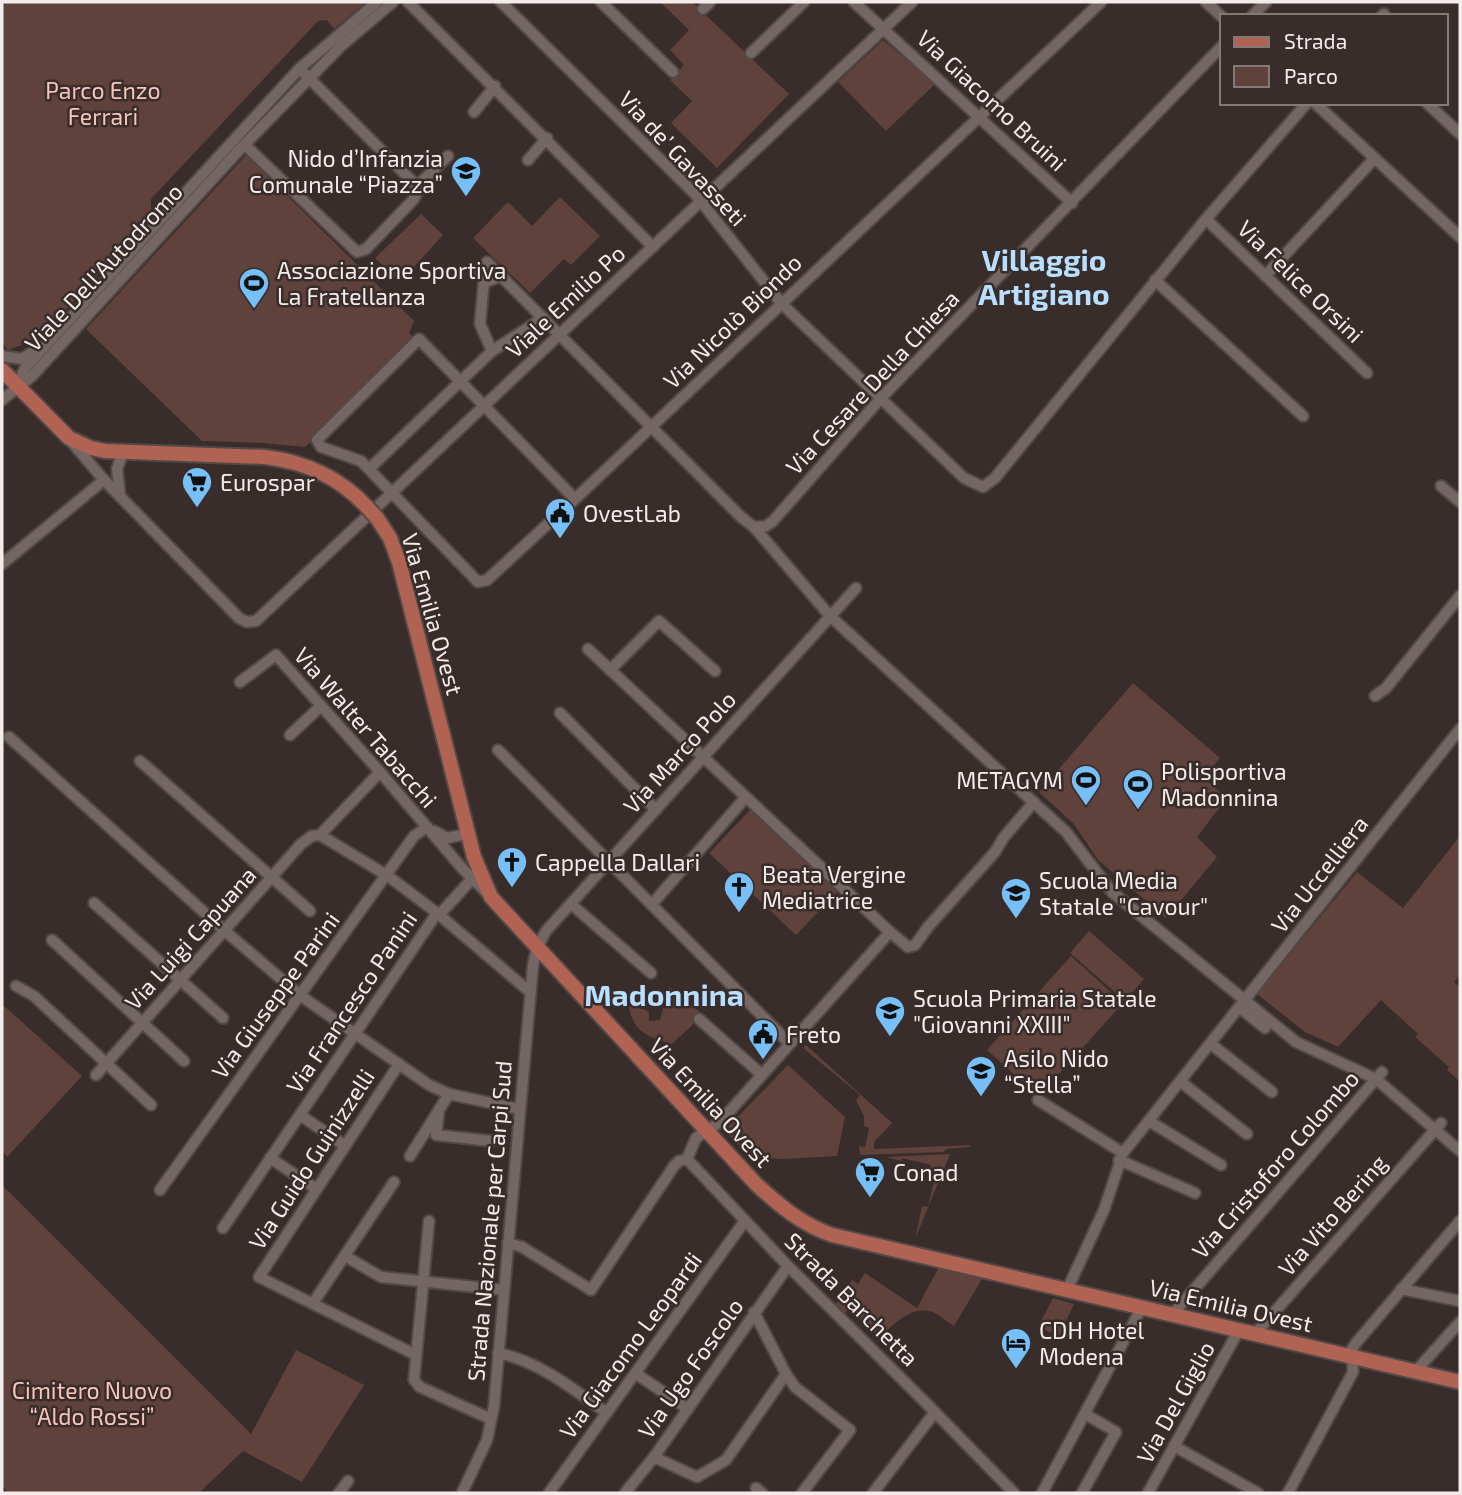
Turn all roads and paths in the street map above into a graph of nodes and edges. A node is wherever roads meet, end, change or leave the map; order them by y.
1 (377, 2) edge
2 (393, 2) edge
3 (408, 2) edge
4 (501, 2) edge
5 (601, 2) edge
6 (804, 2) edge
7 (854, 2) edge
8 (912, 2) edge
9 (1101, 2) edge
10 (1206, 2) edge
11 (1220, 15) edge
12 (884, 29) junction
13 (337, 42) junction
14 (1220, 48) edge
15 (751, 53) dead end
16 (299, 69) junction
17 (673, 72) dead end
18 (309, 78) junction
19 (495, 86) junction
20 (1305, 105) edge
21 (1317, 105) edge
22 (1429, 105) edge
23 (474, 112) dead end
24 (979, 117) junction
25 (1460, 134) edge
26 (547, 138) junction
27 (245, 145) junction
28 (448, 156) dead end
29 (227, 157) junction
30 (1374, 159) junction
31 (528, 160) dead end
32 (417, 187) junction
33 (701, 202) junction
34 (1072, 203) junction
35 (173, 216) junction
36 (1206, 219) junction
37 (1460, 237) edge
38 (653, 247) junction
39 (1265, 276) junction
40 (1155, 280) junction
41 (781, 303) junction
42 (543, 318) junction
43 (65, 327) junction
44 (561, 335) junction
45 (492, 351) junction
46 (2, 356) edge
47 (2, 370) edge
48 (1367, 373) dead end
49 (32, 376) junction
50 (462, 381) junction
51 (17, 386) junction
52 (28, 397) junction
53 (881, 398) junction
54 (2, 400) edge
55 (486, 405) junction
56 (1303, 416) dead end
57 (652, 427) junction
58 (69, 438) junction
59 (124, 452) junction
60 (369, 469) junction
61 (104, 480) junction
62 (1441, 486) dead end
63 (120, 495) junction
64 (392, 495) junction
65 (575, 499) junction
66 (1460, 502) edge
67 (754, 527) junction
68 (2, 564) edge
69 (856, 587) dead end
70 (1460, 596) edge
71 (830, 616) junction
72 (588, 649) dead end
73 (610, 670) junction
74 (715, 671) dead end
75 (240, 682) dead end
76 (1375, 696) dead end
77 (321, 706) junction
78 (560, 713) dead end
79 (1460, 729) edge
80 (290, 735) dead end
81 (9, 737) dead end
82 (498, 750) dead end
83 (704, 757) junction
84 (139, 761) dead end
85 (380, 772) junction
86 (746, 797) junction
87 (1034, 802) junction
88 (656, 810) junction
89 (427, 827) junction
90 (467, 834) junction
91 (320, 835) junction
92 (474, 858) junction
93 (609, 862) junction
94 (388, 876) junction
95 (272, 877) junction
96 (472, 879) junction
97 (491, 897) junction
98 (94, 903) dead end
99 (571, 904) junction
100 (652, 904) junction
101 (310, 911) dead end
102 (438, 914) junction
103 (225, 930) junction
104 (890, 932) junction
105 (52, 940) dead end
106 (537, 948) junction
107 (651, 973) dead end
108 (180, 980) junction
109 (16, 986) dead end
110 (530, 992) junction
111 (301, 996) junction
112 (1243, 1004) junction
113 (223, 1018) dead end
114 (699, 1018) dead end
115 (142, 1023) junction
116 (1265, 1028) dead end
117 (355, 1033) junction
118 (789, 1043) junction
119 (1211, 1044) junction
120 (184, 1061) dead end
121 (106, 1064) junction
122 (399, 1064) junction
123 (96, 1075) dead end
124 (762, 1075) junction
125 (1379, 1075) junction
126 (1181, 1082) junction
127 (1272, 1092) dead end
128 (449, 1094) junction
129 (1038, 1100) dead end
130 (151, 1105) dead end
131 (519, 1109) junction
132 (439, 1110) junction
133 (299, 1115) junction
134 (1149, 1121) junction
135 (1439, 1126) junction
136 (707, 1131) junction
137 (1247, 1134) dead end
138 (491, 1141) dead end
139 (344, 1145) junction
140 (1460, 1150) edge
141 (410, 1156) dead end
142 (1121, 1156) junction
143 (270, 1158) junction
144 (687, 1159) junction
145 (1221, 1165) dead end
146 (394, 1182) dead end
147 (315, 1188) junction
148 (160, 1190) dead end
149 (1195, 1193) dead end
150 (1460, 1221) edge
151 (429, 1222) dead end
152 (744, 1222) junction
153 (223, 1228) dead end
154 (508, 1243) junction
155 (345, 1256) junction
156 (788, 1266) junction
157 (423, 1281) junction
158 (1401, 1289) junction
159 (503, 1290) junction
160 (1067, 1290) junction
161 (1460, 1301) edge
162 (313, 1303) junction
163 (1142, 1307) junction
164 (754, 1312) junction
165 (1172, 1315) junction
166 (1460, 1322) edge
167 (1239, 1330) junction
168 (1255, 1334) junction
169 (498, 1353) junction
170 (416, 1355) junction
171 (1353, 1357) junction
172 (1415, 1372) junction
173 (635, 1373) junction
174 (786, 1374) junction
175 (1460, 1382) edge
176 (688, 1409) junction
177 (935, 1412) junction
178 (607, 1413) junction
179 (1085, 1414) junction
180 (491, 1419) junction
181 (1174, 1446) junction
182 (654, 1457) junction
183 (348, 1481) dead end
184 (339, 1493) edge
185 (462, 1493) edge
186 (549, 1493) edge
187 (625, 1493) edge
188 (802, 1493) edge
189 (873, 1493) edge
190 (1014, 1493) edge
191 (1042, 1493) edge
192 (1082, 1493) edge
193 (1148, 1493) edge
194 (1258, 1493) edge
195 (1288, 1493) edge

1 - 13 street, Viale Dell'Autodromo
2 - 13 street, Viale Dell'Autodromo
3 - 19 street
4 - 33 street, Via de’ Gavasseti
5 - 17 street
6 - 15 street
7 - 12 street, Via Giacomo Bruini
8 - 12 street, Viale Emilio Po
9 - 24 street, Via Nicolò Biondo
10 - 11 street
12 - 24 street, Via Giacomo Bruini
12 - 33 street, Viale Emilio Po
13 - 16 street, Viale Dell'Autodromo
13 - 18 street, Viale Dell'Autodromo
14 - 34 street, Via Cesare Della Chiesa
16 - 18 street
16 - 29 street, Viale Dell'Autodromo
18 - 27 street, Viale Dell'Autodromo
18 - 32 street
19 - 23 street
19 - 26 street
20 - 36 street
21 - 30 street
22 - 25 street
24 - 34 street, Via Giacomo Bruini
24 - 41 street, Via Nicolò Biondo
26 - 31 street
26 - 38 street
27 - 29 street, Viale Dell'Autodromo
27 - 32 street
28 - 32 street
29 - 35 street, Viale Dell'Autodromo
30 - 37 street
30 - 39 street
33 - 38 street, Viale Emilio Po
33 - 41 street, Via de’ Gavasseti
34 - 53 street, Via Cesare Della Chiesa
35 - 43 street, Viale Dell'Autodromo
35 - 49 street, Viale Dell'Autodromo
36 - 39 street, Via Felice Orsini
36 - 40 street
38 - 44 street, Viale Emilio Po
39 - 48 street, Via Felice Orsini
40 - 53 street, Via de’ Gavasseti
40 - 56 street
41 - 53 street, Via de’ Gavasseti
41 - 57 street, Via Nicolò Biondo
42 - 44 street
42 - 45 street
42 - 45 street
43 - 46 street
43 - 51 street, Viale Dell'Autodromo
44 - 55 street, Viale Emilio Po
44 - 57 street
45 - 50 street
47 - 51 main road, Via Emilia Ovest
49 - 51 street, Viale Dell'Autodromo
49 - 52 street
50 - 55 street
50 - 60 street
50 - 60 street
51 - 52 main road, Via Emilia Ovest
51 - 54 street
52 - 58 main road, Via Emilia Ovest
53 - 67 street, Via Cesare Della Chiesa
55 - 64 street, Viale Emilio Po
55 - 65 street
57 - 65 street, Via Nicolò Biondo
57 - 67 street
58 - 59 main road, Via Emilia Ovest
58 - 61 street
59 - 63 street
59 - 90 main road, Via Emilia Ovest
60 - 64 street
61 - 63 street
61 - 68 street
62 - 66 street
63 - 64 street, Viale Emilio Po
64 - 65 street, Via Nicolò Biondo
67 - 71 street
69 - 71 street, Via Marco Polo
70 - 76 street
71 - 83 street, Via Marco Polo
71 - 87 street
72 - 73 street
73 - 74 street
73 - 83 street
75 - 77 street, Via Walter Tabacchi
77 - 80 street
77 - 85 street, Via Walter Tabacchi
78 - 88 street
79 - 112 street, Via Uccelliera
81 - 103 street
82 - 93 street
83 - 86 street
83 - 88 street, Via Marco Polo
84 - 95 street
85 - 89 street, Via Walter Tabacchi
85 - 91 street, Via Luigi Capuana
86 - 100 street
86 - 104 street
87 - 104 street
87 - 112 street
88 - 93 street, Via Marco Polo
89 - 90 street, Via Walter Tabacchi
89 - 92 street, Via Walter Tabacchi
89 - 94 street, Via Giuseppe Parini
89 - 96 street, Via Walter Tabacchi
90 - 92 main road, Via Emilia Ovest
91 - 94 street
91 - 95 street, Via Luigi Capuana
92 - 97 main road, Via Emilia Ovest
93 - 99 street, Via Marco Polo
93 - 100 street
94 - 102 street
94 - 111 street, Via Giuseppe Parini
95 - 101 street
95 - 103 street, Via Luigi Capuana
96 - 97 street, Via Walter Tabacchi
96 - 102 street, Via Francesco Panini
97 - 106 main road, Via Emilia Ovest
98 - 108 street
99 - 106 street, Via Marco Polo
99 - 107 street
100 - 118 street
102 - 110 street
102 - 117 street, Via Francesco Panini
103 - 108 street, Via Luigi Capuana
103 - 111 street
104 - 118 street
105 - 115 street
106 - 110 street, Strada Nazionale per Carpi Sud
106 - 136 main road, Via Emilia Ovest
108 - 113 street
108 - 115 street, Via Luigi Capuana
109 - 121 street
110 - 131 street, Strada Nazionale per Carpi Sud
111 - 117 street
111 - 148 street, Via Giuseppe Parini
112 - 116 street
112 - 119 street, Via Uccelliera
112 - 125 street
114 - 124 street
115 - 120 street
115 - 121 street, Via Luigi Capuana
117 - 122 street
117 - 133 street, Via Francesco Panini
118 - 124 street
119 - 126 street, Via Uccelliera
119 - 127 street
121 - 123 street, Via Luigi Capuana
121 - 130 street
122 - 128 street
122 - 139 street, Via Guido Guinizzelli
124 - 136 street
125 - 135 street
125 - 165 street, Via Cristoforo Colombo
126 - 134 street, Via Uccelliera
126 - 137 street
128 - 131 street
128 - 132 street
129 - 142 street
131 - 154 street, Strada Nazionale per Carpi Sud
132 - 138 street
132 - 141 street
133 - 139 street, Via Francesco Panini
133 - 143 street, Via Francesco Panini
134 - 142 street, Via Uccelliera
134 - 145 street
135 - 140 street
135 - 168 street, Via Vito Bering
136 - 144 street
136 - 160 main road, Via Emilia Ovest
139 - 147 street, Via Guido Guinizzelli
142 - 149 street
142 - 160 street, Via Uccelliera
143 - 147 street
143 - 153 street, Via Francesco Panini
144 - 152 street, Strada Barchetta
144 - 154 street
146 - 155 street
147 - 162 street, Via Guido Guinizzelli
150 - 158 street
151 - 157 street
152 - 156 street, Strada Barchetta
152 - 173 street, Via Giacomo Leopardi
154 - 159 street, Strada Nazionale per Carpi Sud
155 - 157 street
155 - 162 street
156 - 164 street, Via Ugo Foscolo
156 - 177 street, Strada Barchetta
157 - 159 street
157 - 170 street
158 - 161 street
158 - 171 street
159 - 169 street, Strada Nazionale per Carpi Sud
160 - 163 main road, Via Emilia Ovest
162 - 170 street
163 - 165 main road, Via Emilia Ovest
163 - 179 street
164 - 174 street
164 - 176 street, Via Ugo Foscolo
165 - 167 main road, Via Emilia Ovest
166 - 172 street
167 - 168 main road, Via Emilia Ovest
167 - 181 street, Via Del Giglio
168 - 171 main road, Via Emilia Ovest
169 - 178 street
169 - 180 street, Strada Nazionale per Carpi Sud
170 - 180 street
171 - 172 main road, Via Emilia Ovest
171 - 195 street
172 - 175 main road, Via Emilia Ovest
173 - 176 street
173 - 178 street, Via Giacomo Leopardi
174 - 182 street
174 - 188 street
176 - 182 street, Via Ugo Foscolo
177 - 189 street
177 - 190 street, Strada Barchetta
178 - 186 street, Via Giacomo Leopardi
179 - 191 street
179 - 192 street
180 - 185 street, Strada Nazionale per Carpi Sud
181 - 193 street, Via Del Giglio
181 - 194 street
182 - 187 street, Via Ugo Foscolo
183 - 184 street

